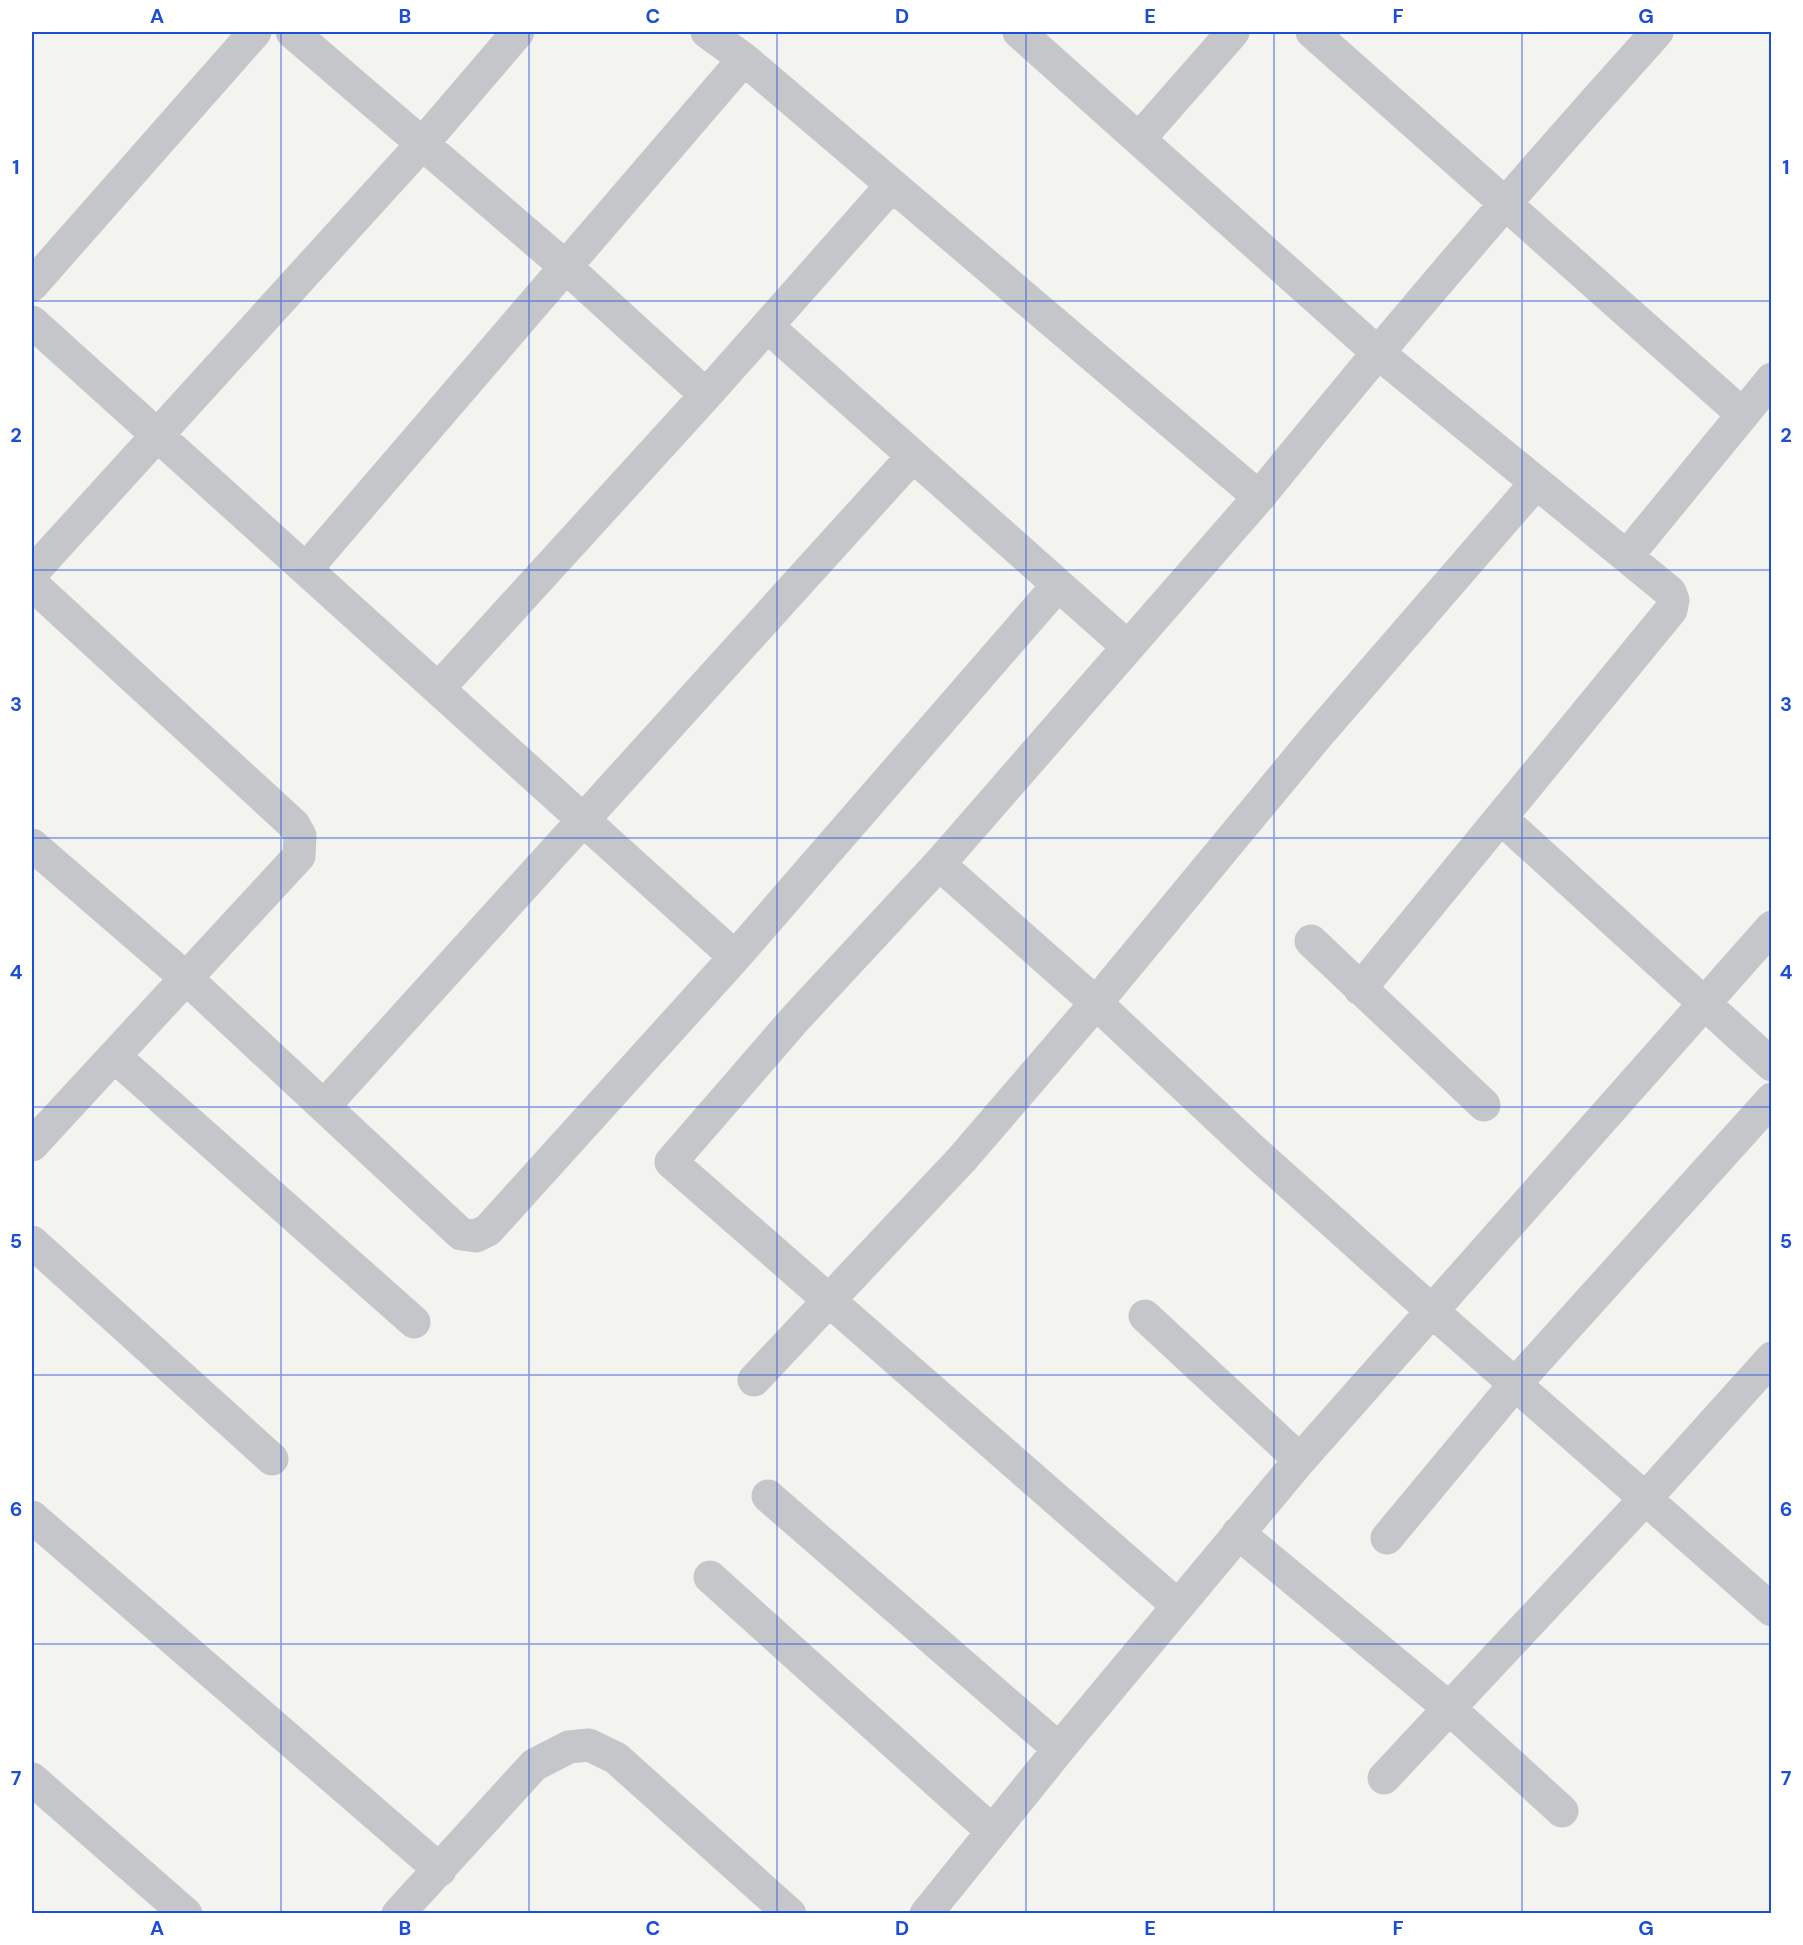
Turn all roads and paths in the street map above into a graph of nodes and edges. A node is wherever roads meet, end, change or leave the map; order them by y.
1 (255, 32) edge
2 (292, 32) edge
3 (518, 32) edge
4 (707, 32) edge
5 (1020, 32) edge
6 (1233, 32) edge
7 (1312, 32) edge
8 (1657, 32) edge
9 (744, 59) junction
10 (1139, 139) junction
11 (423, 143) junction
12 (892, 185) junction
13 (1504, 202) junction
14 (567, 268) junction
15 (32, 285) edge
16 (32, 322) edge
17 (767, 326) junction
18 (1377, 352) junction
19 (1772, 379) edge
20 (706, 395) junction
21 (1741, 413) junction
22 (158, 435) junction
23 (913, 456) junction
24 (1536, 483) junction
25 (1259, 497) junction
26 (1628, 556) junction
27 (307, 568) junction
28 (32, 573) edge
29 (32, 584) edge
30 (1058, 585) junction
31 (1128, 648) junction
32 (439, 688) junction
33 (1502, 819) junction
34 (584, 820) junction
35 (32, 845) edge
36 (939, 864) junction
37 (1772, 927) edge
38 (1311, 940) dead end
39 (735, 957) junction
40 (186, 978) junction
41 (1360, 989) junction
42 (1096, 1003) junction
43 (1703, 1003) junction
44 (114, 1056) junction
45 (1772, 1065) edge
46 (1772, 1099) edge
47 (325, 1105) junction
48 (1484, 1105) dead end
49 (32, 1145) edge
50 (32, 1242) edge
51 (829, 1300) junction
52 (1432, 1311) junction
53 (1145, 1316) dead end
54 (414, 1322) dead end
55 (1772, 1358) edge
56 (754, 1380) dead end
57 (1515, 1384) junction
58 (272, 1459) dead end
59 (1300, 1460) junction
60 (768, 1496) dead end
61 (1645, 1499) junction
62 (32, 1517) edge
63 (1238, 1533) junction
64 (1387, 1538) dead end
65 (710, 1576) dead end
66 (1178, 1605) junction
67 (1772, 1610) edge
68 (1449, 1708) junction
69 (1059, 1749) junction
70 (1384, 1778) dead end
71 (32, 1779) edge
72 (1562, 1811) dead end
73 (992, 1831) junction
74 (440, 1870) junction
75 (186, 1914) edge
76 (398, 1914) edge
77 (790, 1914) edge
78 (926, 1914) edge

1 - 15 street
2 - 11 street
3 - 11 street
4 - 9 street
5 - 10 street
6 - 10 street
7 - 13 street
8 - 13 street
9 - 12 street
9 - 14 street
10 - 18 street
11 - 14 street
11 - 22 street
12 - 17 street
12 - 25 street
13 - 18 street
13 - 21 street
14 - 20 street
14 - 27 street
16 - 22 street
17 - 20 street
17 - 23 street
18 - 24 street
18 - 25 street
19 - 21 street
20 - 32 street
21 - 26 street
22 - 27 street
22 - 28 street
23 - 30 street
23 - 34 street
24 - 26 street
24 - 42 street
25 - 31 street
26 - 33 street
27 - 32 street
29 - 40 street
30 - 31 street
30 - 39 street
31 - 36 street
32 - 34 street
33 - 41 street
33 - 43 street
34 - 39 street
34 - 47 street
35 - 40 street
36 - 42 street
36 - 51 street
37 - 43 street
38 - 41 street
39 - 47 street
40 - 44 street
40 - 47 street
41 - 48 street
42 - 51 street
42 - 52 street
43 - 45 street
43 - 52 street
44 - 49 street
44 - 54 street
46 - 57 street
50 - 58 street
51 - 56 street
51 - 66 street
52 - 57 street
52 - 59 street
53 - 59 street
55 - 61 street
57 - 61 street
57 - 64 street
59 - 63 street
60 - 69 street
61 - 67 street
61 - 68 street
62 - 74 street
63 - 66 street
63 - 68 street
65 - 73 street
66 - 69 street
68 - 70 street
68 - 72 street
69 - 73 street
71 - 75 street
73 - 78 street
74 - 76 street
74 - 77 street

